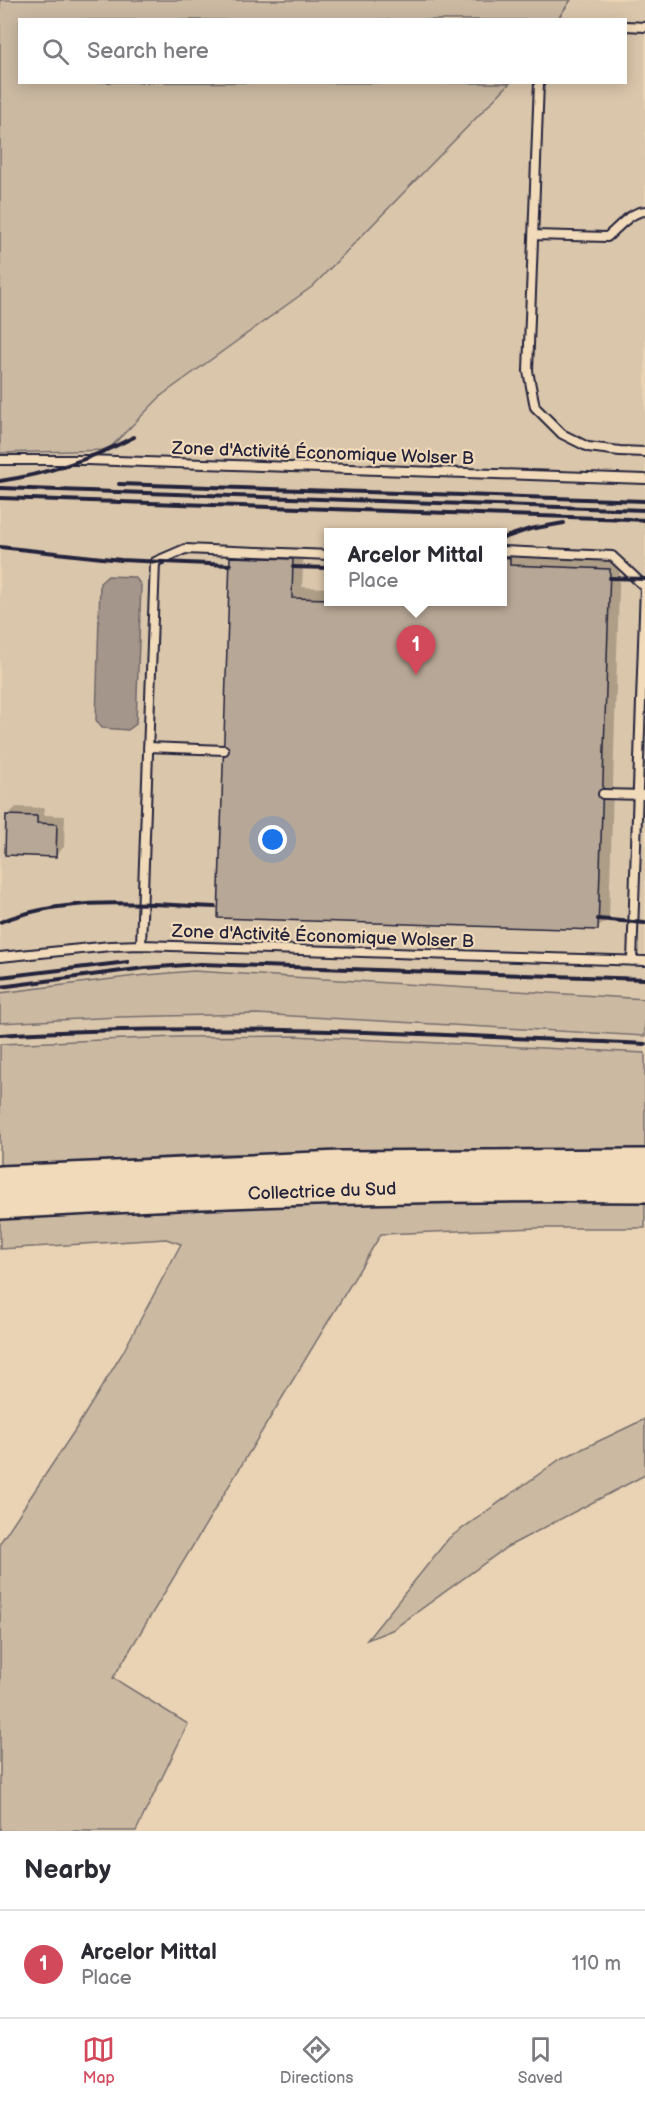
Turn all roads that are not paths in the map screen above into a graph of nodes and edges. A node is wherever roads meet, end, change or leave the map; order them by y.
1 (627, 26) edge
2 (645, 27) edge
3 (539, 84) edge
4 (645, 211) edge
5 (534, 235) junction
6 (645, 452) edge
7 (0, 460) edge
8 (645, 479) edge
9 (507, 551) edge
10 (324, 555) edge
11 (644, 586) edge
12 (148, 747) junction
13 (224, 750) dead end
14 (603, 794) dead end
15 (641, 795) edge
16 (141, 945) junction
17 (0, 957) edge
18 (632, 961) junction
19 (645, 961) edge
20 (645, 1163) edge
21 (0, 1180) edge
22 (645, 1188) edge
23 (0, 1205) edge

1 - 2 lane
3 - 5 lane
4 - 5 lane
5 - 6 lane
7 - 8 lane, Zone d'Activité Économique Wolser B
9 - 11 lane
10 - 12 lane
11 - 15 lane
12 - 13 lane
12 - 16 lane
14 - 15 lane
15 - 18 lane
16 - 17 lane, Zone d'Activité Économique Wolser B
16 - 18 lane, Zone d'Activité Économique Wolser B
18 - 19 lane, Zone d'Activité Économique Wolser B
20 - 21 highway, Collectrice du Sud
22 - 23 highway, Collectrice du Sud

